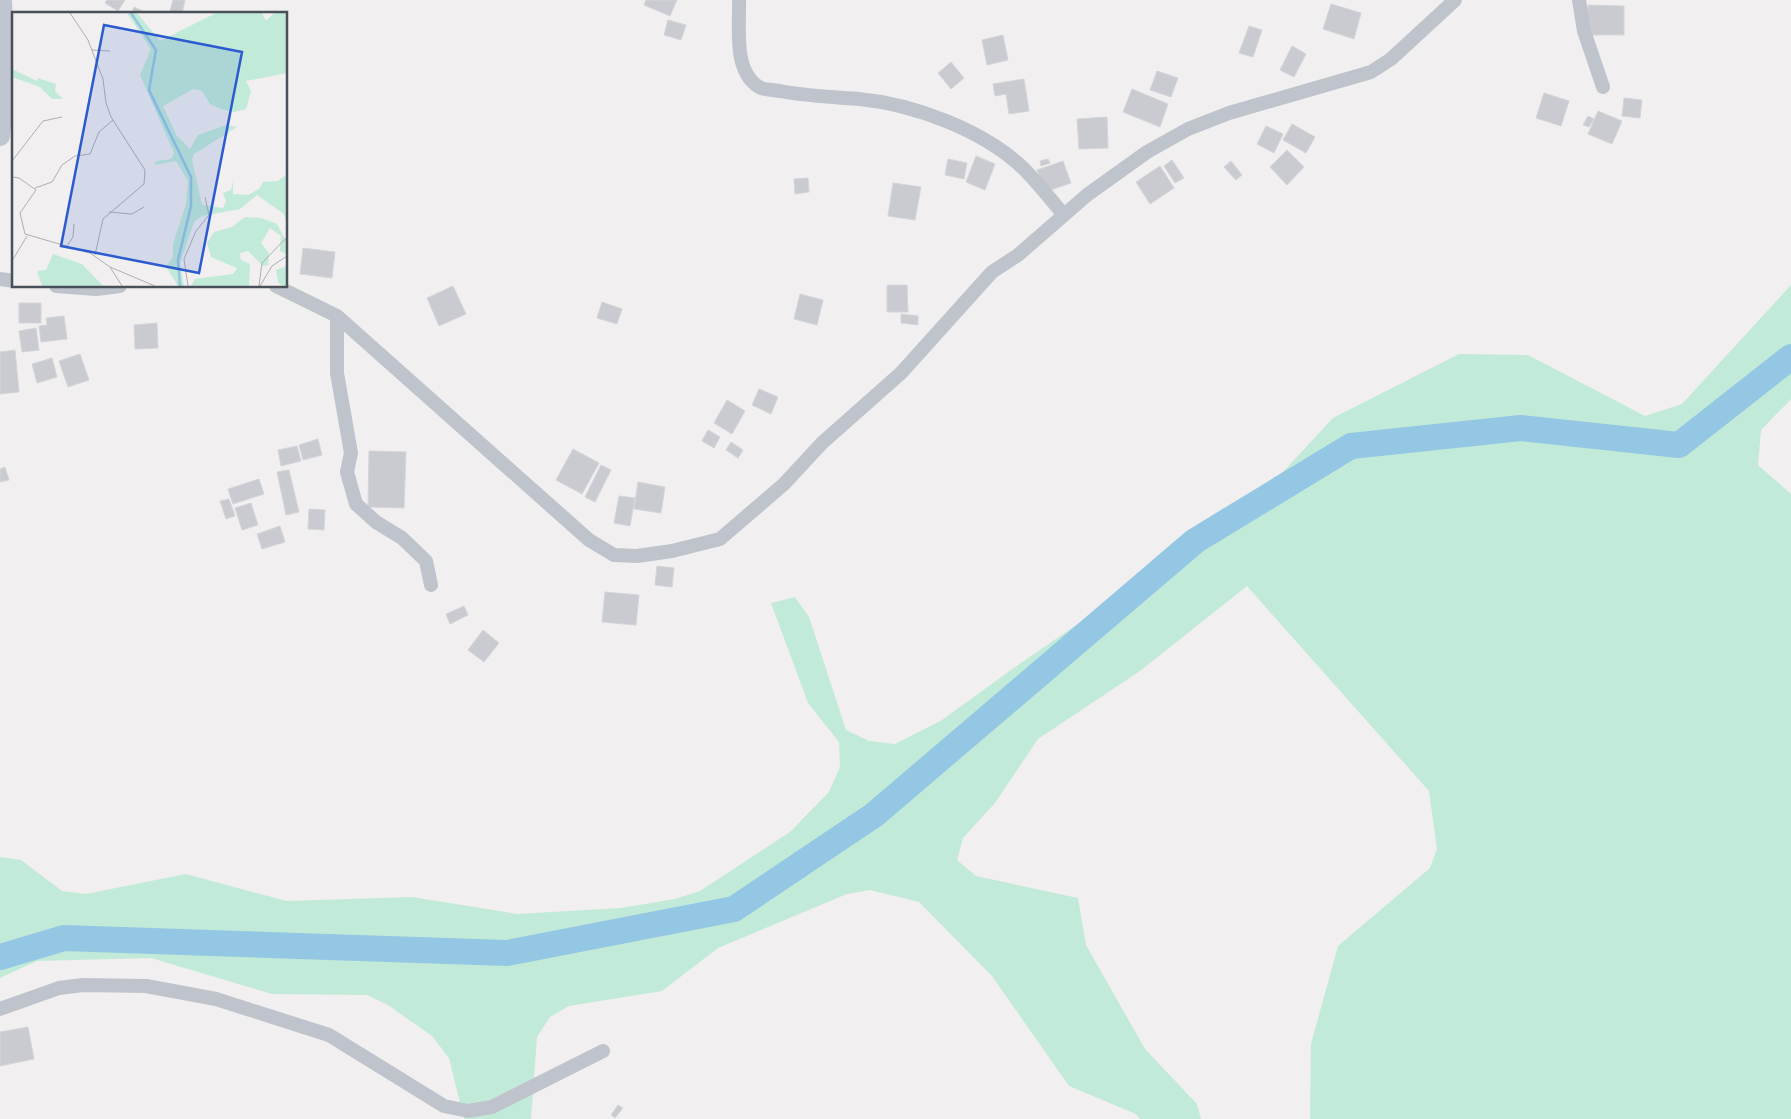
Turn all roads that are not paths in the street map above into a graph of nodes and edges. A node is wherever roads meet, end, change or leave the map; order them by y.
1 (2, 0) edge
2 (739, 0) edge
3 (1455, 0) edge
4 (1579, 0) edge
5 (9, 46) edge
6 (1602, 87) dead end
7 (0, 136) edge
8 (1064, 215) junction
9 (83, 288) edge
10 (104, 288) edge
11 (280, 288) edge
12 (337, 316) junction
13 (430, 585) dead end
14 (0, 1009) edge
15 (603, 1051) dead end

1 - 5 street
2 - 8 street
3 - 8 street
4 - 6 street
5 - 7 street
8 - 12 street
9 - 10 street
11 - 12 street
12 - 13 street
14 - 15 street

